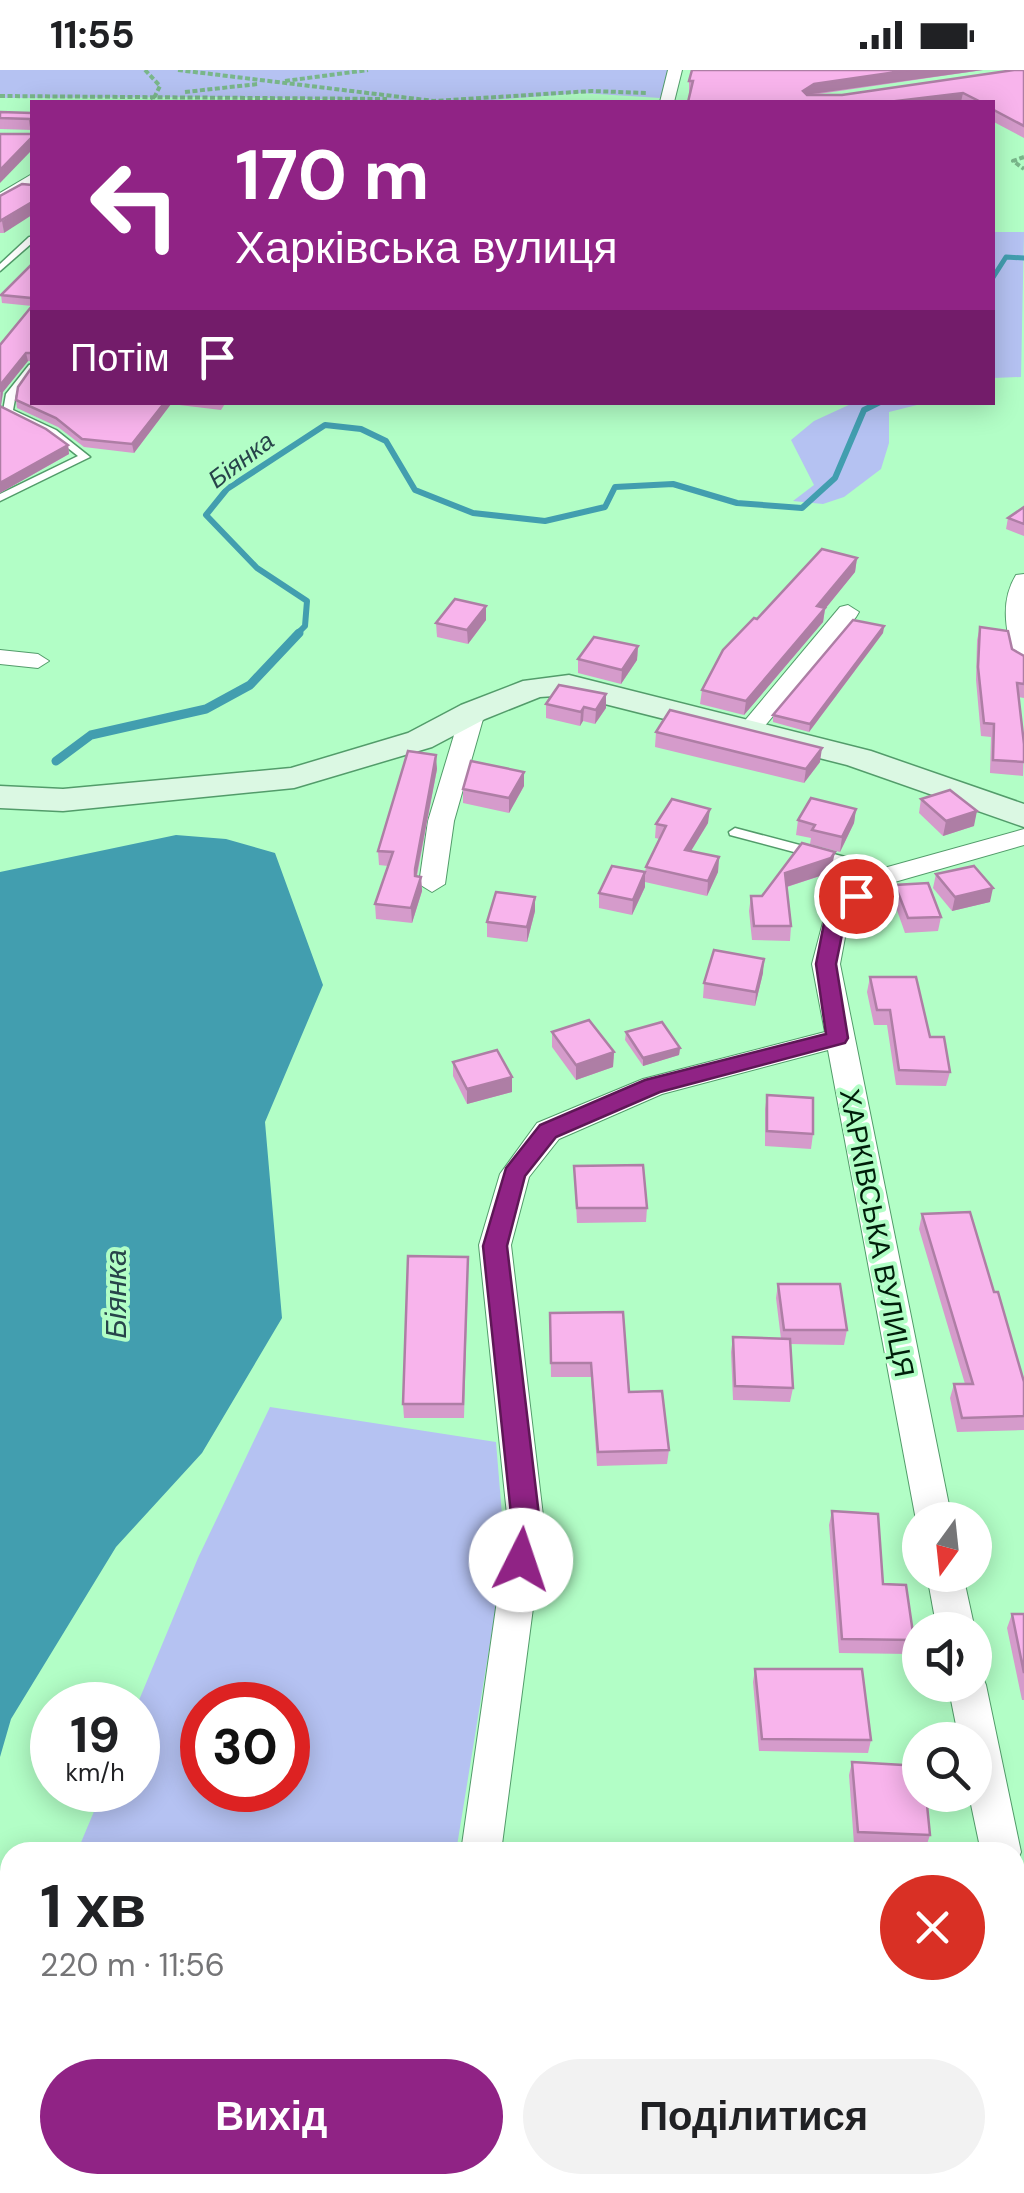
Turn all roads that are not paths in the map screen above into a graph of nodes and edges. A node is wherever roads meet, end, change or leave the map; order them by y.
1 (675, 70) edge
2 (668, 98) edge
3 (30, 183) edge
4 (0, 200) edge
5 (30, 241) edge
6 (0, 268) edge
7 (30, 370) edge
8 (0, 498) edge
9 (1024, 580) edge
10 (848, 612) dead end
11 (0, 657) edge
12 (38, 661) dead end
13 (1024, 661) edge
14 (473, 712) junction
15 (750, 729) junction
16 (0, 797) edge
17 (1024, 816) edge
18 (736, 832) dead end
19 (1024, 838) edge
20 (875, 879) junction
21 (432, 884) dead end
22 (838, 1038) junction
23 (930, 1502) edge
24 (970, 1702) edge
25 (483, 1842) edge
26 (999, 1842) edge

1 - 2 street
3 - 4 street
5 - 6 lane
7 - 8 lane
9 - 13 street
10 - 15 street
11 - 12 street
14 - 15 street
14 - 16 street
14 - 21 street
15 - 17 street
18 - 20 lane
19 - 20 street, ХАРКІВСЬКА ВУЛИЦЯ
20 - 22 street, ХАРКІВСЬКА ВУЛИЦЯ
22 - 23 street, ХАРКІВСЬКА ВУЛИЦЯ
22 - 25 street
24 - 26 street

